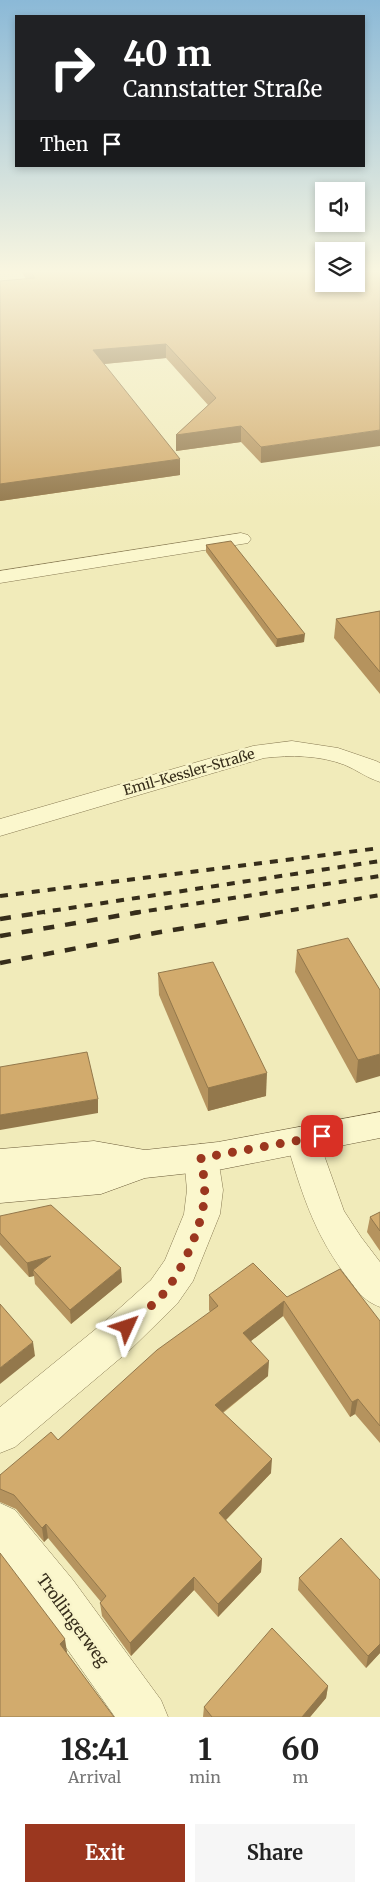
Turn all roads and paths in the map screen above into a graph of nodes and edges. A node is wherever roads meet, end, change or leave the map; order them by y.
1 (241, 539) dead end
2 (0, 578) edge
3 (380, 774) edge
4 (0, 827) edge
5 (380, 1125) edge
6 (303, 1140) junction
7 (201, 1158) junction
8 (0, 1164) edge
9 (145, 1164) junction
10 (0, 1188) edge
11 (380, 1290) edge
12 (0, 1432) edge
13 (0, 1524) edge
14 (144, 1717) edge

1 - 2 street
3 - 4 street, Emil-Kessler-Straße
5 - 6 street
6 - 7 street
6 - 11 street
7 - 9 street
7 - 12 street
8 - 9 street
9 - 10 street
13 - 14 street, Trollingerweg

